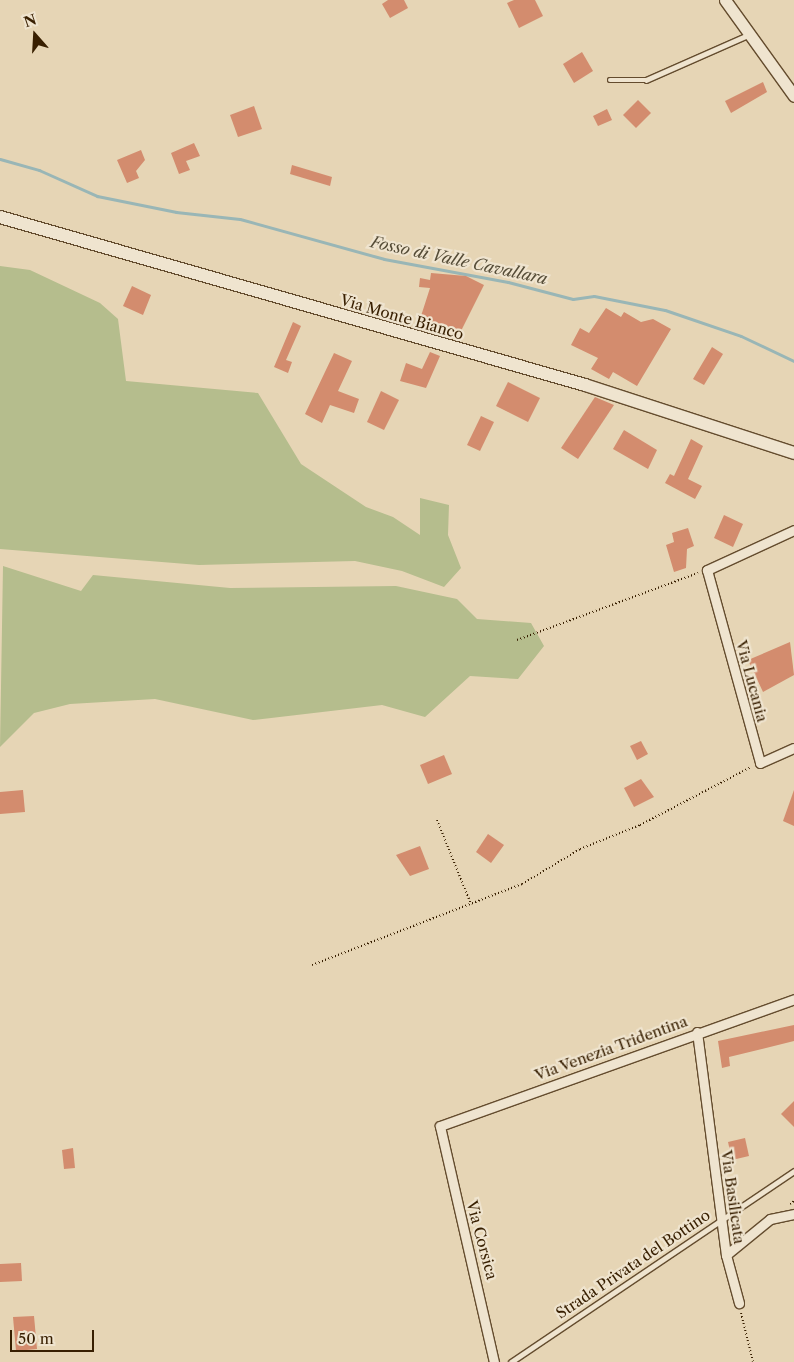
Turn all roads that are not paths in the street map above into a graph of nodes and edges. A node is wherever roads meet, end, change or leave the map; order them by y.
1 (725, 0) edge
2 (748, 35) junction
3 (610, 80) dead end
4 (794, 96) edge
5 (0, 217) edge
6 (794, 453) edge
7 (794, 530) edge
8 (794, 748) edge
9 (794, 999) edge
10 (697, 1032) junction
11 (440, 1126) joint
12 (794, 1171) edge
13 (794, 1214) edge
14 (722, 1219) junction
15 (726, 1255) junction
16 (738, 1303) road end
17 (494, 1362) edge
18 (511, 1362) edge

1 - 2 street
2 - 3 lane
2 - 4 street
5 - 6 main road, Via Monte Bianco
7 - 8 street, Via Lucania
9 - 10 street, Via Venezia Tridentina
10 - 11 street, Via Venezia Tridentina
10 - 14 street, Via Basilicata
11 - 17 street, Via Corsica
12 - 14 lane, Strada Privata del Bottino
13 - 15 street
14 - 15 street, Via Basilicata
14 - 18 lane, Strada Privata del Bottino
15 - 16 street, Via Basilicata

